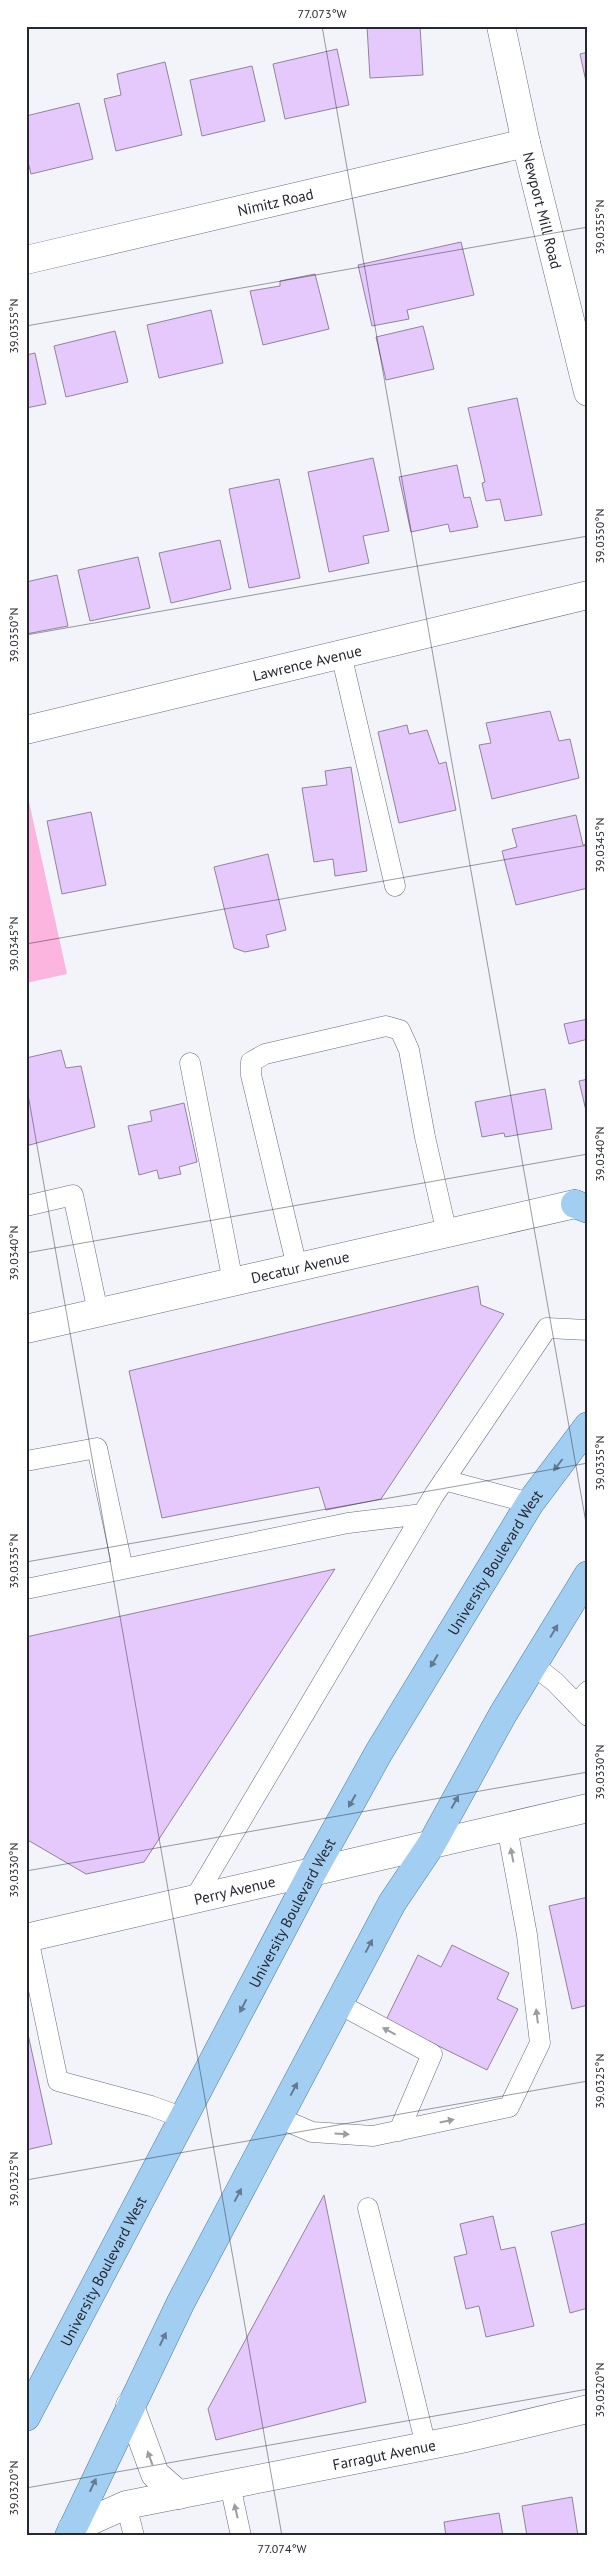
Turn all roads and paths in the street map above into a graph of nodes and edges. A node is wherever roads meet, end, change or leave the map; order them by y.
1 (501, 26) edge
2 (526, 143) junction
3 (26, 260) edge
4 (588, 392) edge
5 (588, 595) edge
6 (341, 654) junction
7 (26, 730) edge
8 (395, 886) dead end
9 (190, 1063) dead end
10 (584, 1204) edge
11 (26, 1206) edge
12 (446, 1234) junction
13 (297, 1267) junction
14 (233, 1282) junction
15 (98, 1312) junction
16 (26, 1329) edge
17 (588, 1330) edge
18 (588, 1426) edge
19 (26, 1461) edge
20 (444, 1480) junction
21 (530, 1503) junction
22 (423, 1514) junction
23 (124, 1569) junction
24 (588, 1575) edge
25 (26, 1589) edge
26 (533, 1665) junction
27 (584, 1704) edge
28 (588, 1808) edge
29 (507, 1827) junction
30 (431, 1845) junction
31 (313, 1871) junction
32 (195, 1898) junction
33 (27, 1938) edge
34 (338, 2004) junction
35 (184, 2118) junction
36 (279, 2118) junction
37 (400, 2131) junction
38 (368, 2208) dead end
39 (130, 2406) junction
40 (588, 2410) edge
41 (26, 2417) edge
42 (426, 2446) junction
43 (230, 2485) junction
44 (179, 2495) junction
45 (126, 2506) junction
46 (70, 2532) edge
47 (134, 2536) edge
48 (241, 2536) edge

1 - 2 street, Newport Mill Road
2 - 3 street, Nimitz Road
2 - 4 street, Newport Mill Road
5 - 6 street, Lawrence Avenue
6 - 7 street, Lawrence Avenue
6 - 8 lane
9 - 14 lane
10 - 12 street, Decatur Avenue
11 - 15 lane
12 - 13 street, Decatur Avenue
12 - 13 lane
13 - 14 street, Decatur Avenue
14 - 15 street, Decatur Avenue
15 - 16 street, Decatur Avenue
17 - 20 lane
18 -> 21 main road, University Boulevard West
19 - 23 lane
20 - 21 lane
20 - 22 lane
21 -> 31 main road, University Boulevard West
22 - 23 lane
22 - 32 lane
23 - 25 lane
26 -> 24 main road
26 - 27 lane
30 -> 26 main road
28 - 29 street, Perry Avenue
29 - 30 street, Perry Avenue
37 -> 29 lane
30 - 31 street, Perry Avenue
34 -> 30 main road
31 - 32 street, Perry Avenue
31 -> 35 main road, University Boulevard West
32 - 33 street, Perry Avenue
33 - 35 lane
36 -> 34 main road
37 -> 34 lane
35 - 41 main road, University Boulevard West
36 -> 37 lane
39 -> 36 main road
38 - 42 lane
44 -> 39 street
46 -> 39 main road
40 - 42 street, Farragut Avenue
42 - 43 street, Farragut Avenue
43 - 44 street, Farragut Avenue
48 -> 43 lane
44 - 45 street, Farragut Avenue
45 - 46 street, Farragut Avenue
45 - 47 lane

